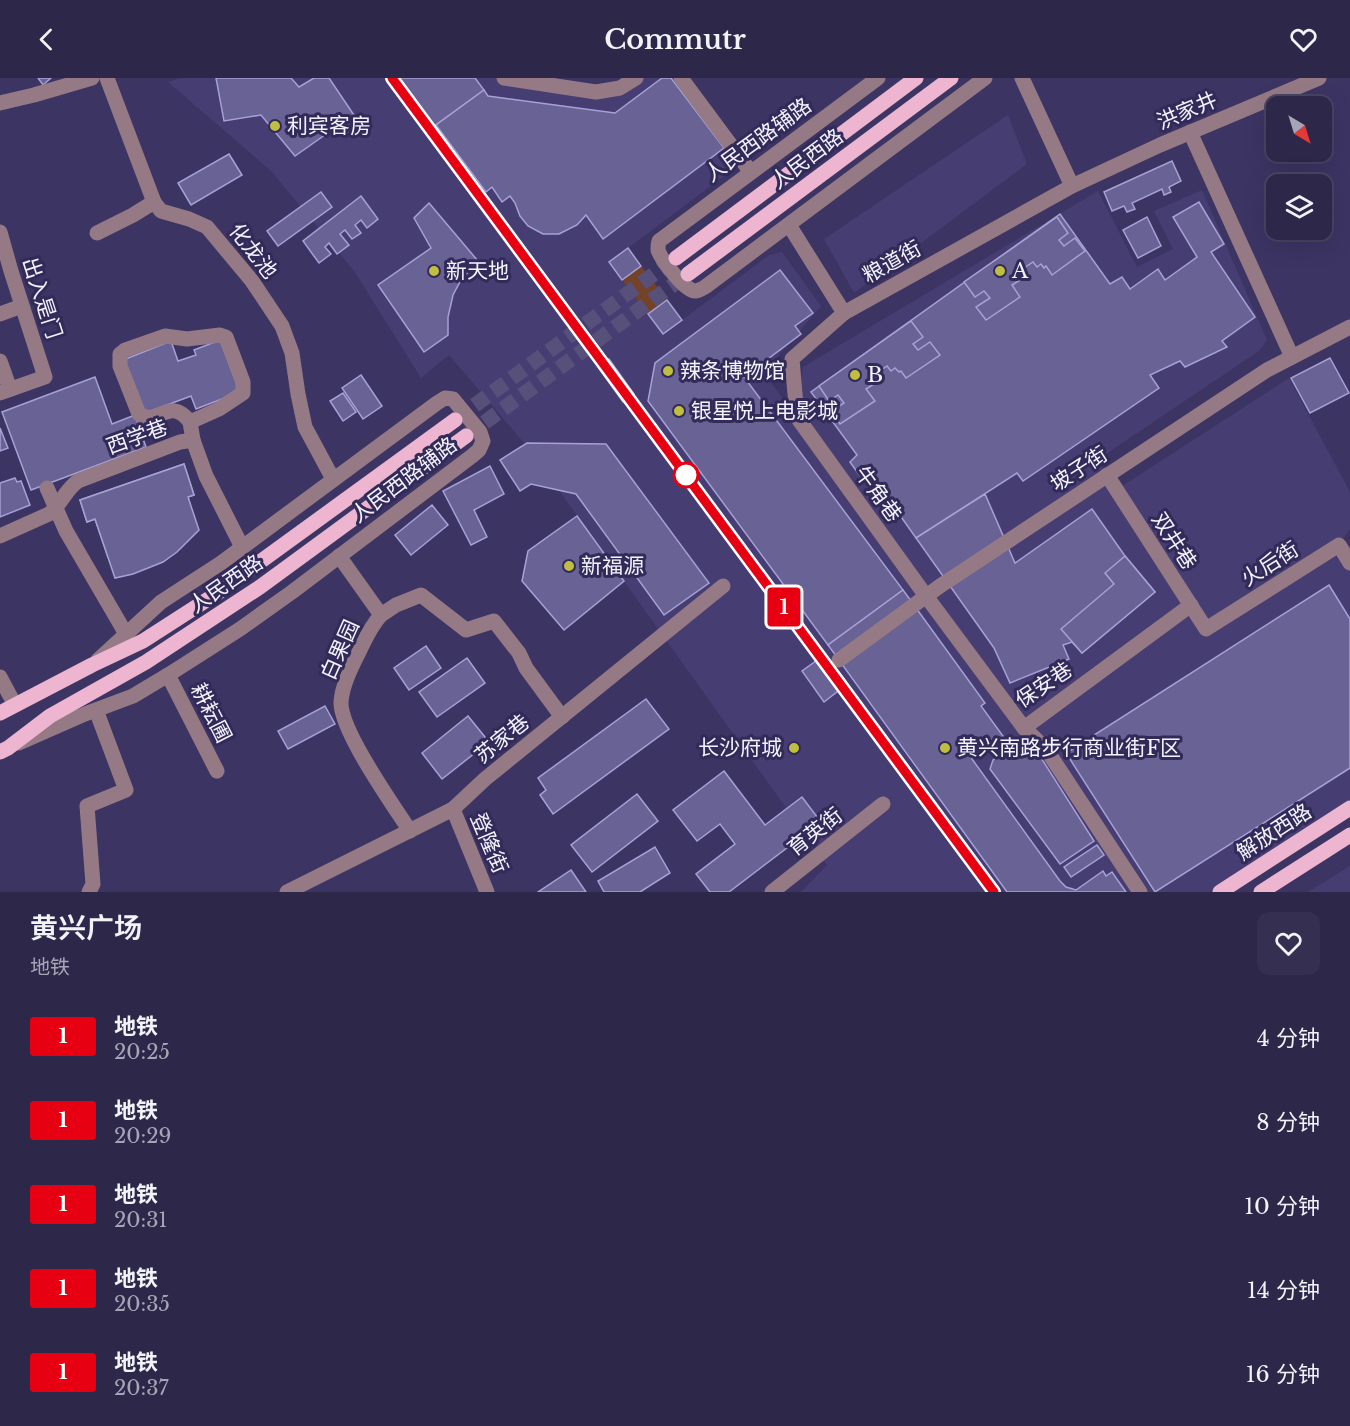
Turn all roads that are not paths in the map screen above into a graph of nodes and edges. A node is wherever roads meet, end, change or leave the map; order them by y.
1 (92, 78) edge
2 (107, 78) edge
3 (504, 78) edge
4 (636, 78) edge
5 (681, 78) edge
6 (878, 78) edge
7 (916, 78) edge
8 (951, 78) edge
9 (985, 78) edge
10 (1022, 78) edge
11 (1319, 78) edge
12 (0, 103) edge
13 (1190, 132) junction
14 (750, 171) junction
15 (1072, 186) junction
16 (154, 202) junction
17 (789, 225) junction
18 (0, 232) edge
19 (97, 232) dead end
20 (676, 258) tunnel mouth
21 (688, 274) tunnel mouth
22 (22, 306) junction
23 (844, 313) junction
24 (0, 314) edge
25 (1350, 327) edge
26 (1292, 357) junction
27 (0, 361) edge
28 (5, 391) edge
29 (797, 417) joint
30 (455, 420) tunnel mouth
31 (190, 422) junction
32 (466, 436) tunnel mouth
33 (193, 440) junction
34 (1107, 475) junction
35 (333, 479) junction
36 (47, 488) dead end
37 (55, 509) junction
38 (0, 536) edge
39 (242, 547) junction
40 (339, 556) junction
41 (1350, 563) edge
42 (723, 586) dead end
43 (926, 596) junction
44 (1191, 605) junction
45 (381, 615) junction
46 (1206, 629) joint
47 (126, 634) junction
48 (839, 660) dead end
49 (92, 664) junction
50 (168, 675) junction
51 (0, 677) edge
52 (15, 705) junction
53 (96, 710) junction
54 (0, 713) edge
55 (562, 717) junction
56 (1024, 728) junction
57 (4, 750) edge
58 (217, 771) dead end
59 (883, 804) dead end
60 (1350, 808) edge
61 (453, 809) junction
62 (410, 831) junction
63 (1350, 836) edge
64 (1265, 891) edge
65 (89, 892) edge
66 (287, 892) edge
67 (487, 892) edge
68 (772, 892) edge
69 (1140, 892) edge
70 (1220, 892) edge

1 - 12 street
2 - 16 street
3 - 4 street
5 - 14 street
6 - 14 street, 人民西路辅路
7 - 20 main road, 人民西路
8 - 21 main road, 人民西路
9 - 17 street, 人民西路辅路
10 - 15 street
11 - 13 street, 洪家井
13 - 15 street, 洪家井
13 - 26 street
14 - 17 street, 人民西路辅路
15 - 23 street, 粮道街
16 - 19 street
16 - 35 street, 化龙池
17 - 23 street
18 - 22 street, 出入是门
22 - 24 street
22 - 28 street, 出入是门
23 - 29 street, 粮道街
25 - 26 street, 坡子街
26 - 34 street, 坡子街
27 - 28 street
29 - 43 street, 牛角巷
30 - 49 main road, 人民西路
31 - 31 street
31 - 33 street
32 - 57 main road, 人民西路
33 - 37 street, 西学巷
33 - 39 street, 西学巷
34 - 43 street, 坡子街
34 - 44 street, 双井巷
35 - 39 street, 人民西路辅路
35 - 40 street, 人民西路辅路
36 - 37 street
37 - 38 street, 西学巷
37 - 47 street
39 - 47 street, 人民西路辅路
40 - 45 street, 白果园
40 - 50 street, 人民西路辅路
41 - 46 street, 火后街
42 - 55 street, 苏家巷
43 - 48 street, 坡子街
43 - 56 street, 保安巷
44 - 46 street, 双井巷
44 - 56 street, 保安巷
45 - 55 street
45 - 62 street, 白果园
47 - 49 street, 人民西路辅路
49 - 52 main road, 人民西路
50 - 53 street, 人民西路辅路
50 - 58 street, 耕耘圃
51 - 52 street
52 - 54 main road, 人民西路
53 - 57 street, 人民西路辅路
53 - 65 street
55 - 61 street, 苏家巷
56 - 69 street
59 - 68 street, 育英街
60 - 70 main road, 解放西路
61 - 62 street, 苏家巷
61 - 67 street, 登隆街
62 - 66 street, 苏家巷
63 - 64 main road, 解放西路

